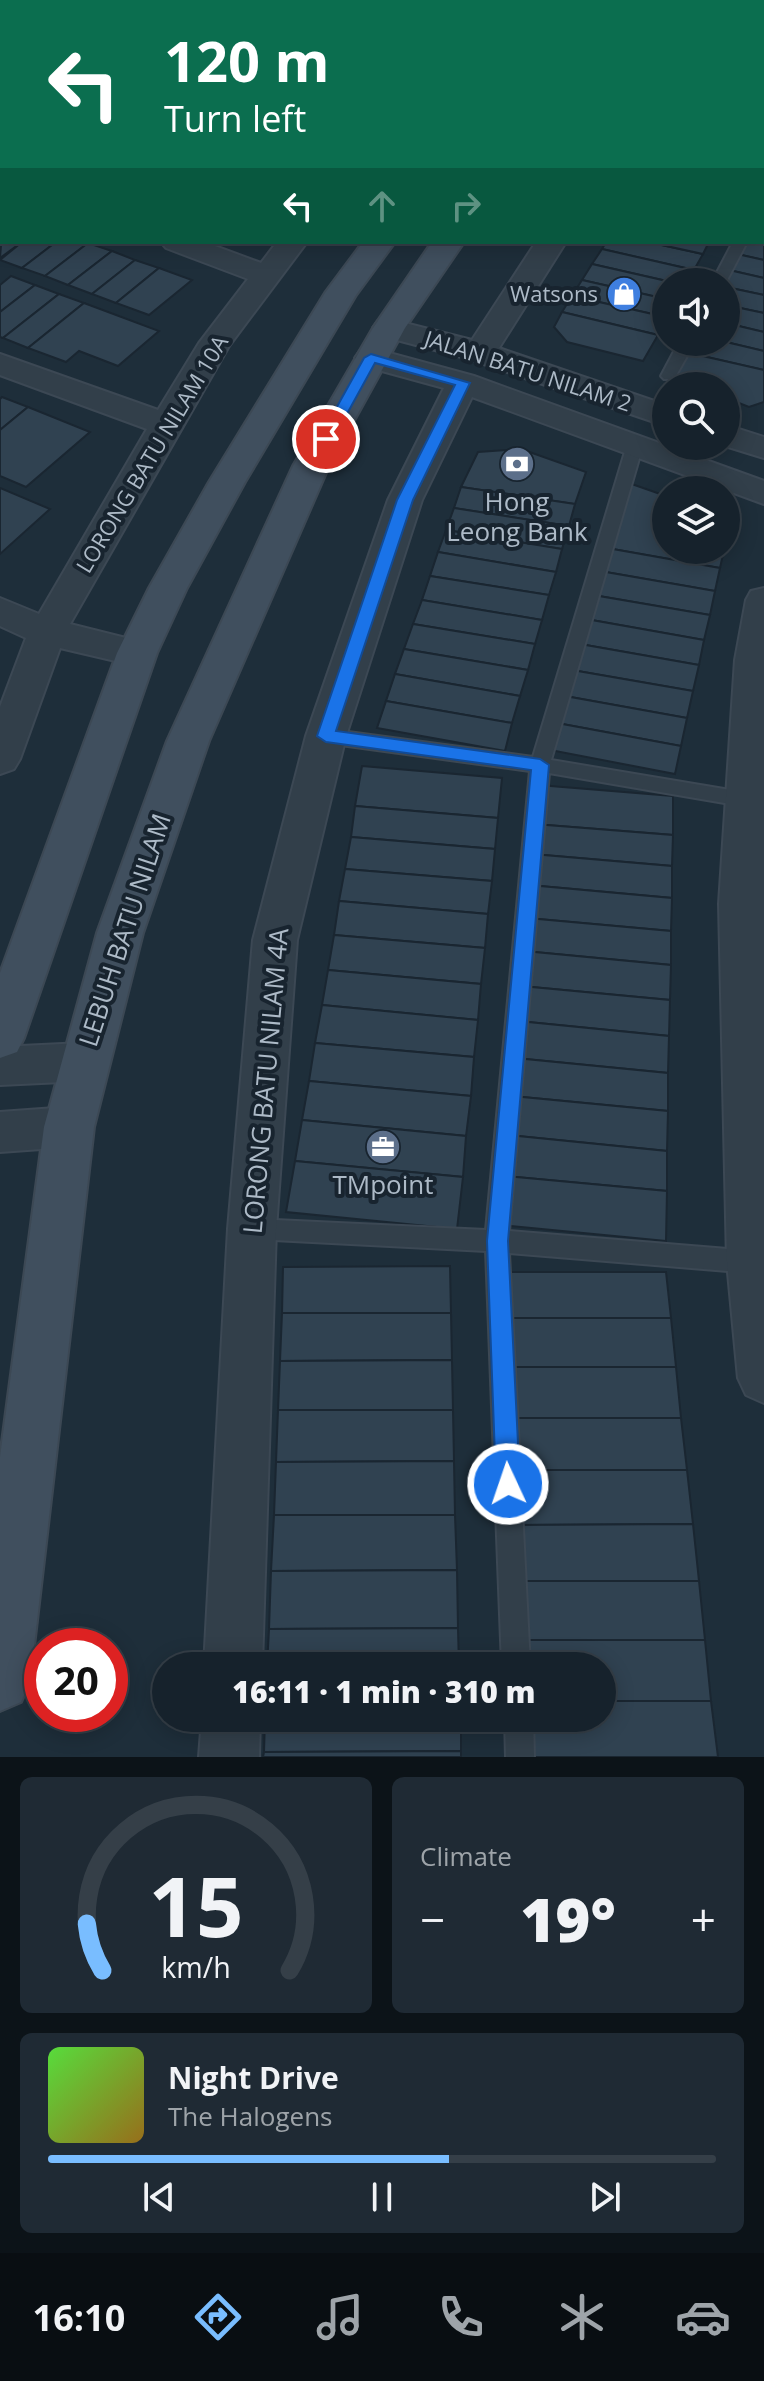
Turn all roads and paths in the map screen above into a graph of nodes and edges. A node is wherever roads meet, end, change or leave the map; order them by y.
1 (182, 244) edge
2 (290, 244) edge
3 (378, 244) edge
4 (447, 244) edge
5 (550, 244) edge
6 (739, 244) edge
7 (726, 268) edge
8 (267, 275) junction
9 (380, 343) junction
10 (0, 364) edge
11 (471, 367) junction
12 (297, 368) junction
13 (652, 412) edge
14 (164, 424) junction
15 (740, 440) edge
16 (635, 445) junction
17 (764, 448) edge
18 (764, 493) edge
19 (764, 600) edge
20 (0, 611) edge
21 (47, 632) junction
22 (137, 653) junction
23 (326, 736) junction
24 (0, 759) edge
25 (540, 765) junction
26 (748, 800) junction
27 (0, 1038) edge
28 (83, 1062) junction
29 (0, 1066) edge
30 (69, 1127) junction
31 (0, 1132) edge
32 (252, 1229) junction
33 (497, 1241) junction
34 (752, 1262) junction
35 (764, 1378) edge
36 (234, 1652) edge
37 (515, 1652) edge
38 (0, 1681) edge
39 (230, 1732) edge
40 (519, 1732) edge
41 (229, 1757) edge
42 (520, 1757) edge

1 - 8 street
2 - 8 street, LORONG BATU NILAM 10A
3 - 12 main road
4 - 9 main road, LEBUH BATU NILAM
5 - 11 street, LORONG BATU NILAM 4A
6 - 7 lane
8 - 14 street, LORONG BATU NILAM 10A
9 - 11 street, JALAN BATU NILAM 2
9 - 12 main road
9 - 28 main road, LEBUH BATU NILAM
10 - 14 street
11 - 13 street, JALAN BATU NILAM 2
11 - 16 street, JALAN BATU NILAM 2
11 - 23 street, LORONG BATU NILAM 4A
12 - 22 main road
14 - 21 street, LORONG BATU NILAM 10A
15 - 17 street
16 - 18 street, JALAN BATU NILAM 2
16 - 25 lane
19 - 26 street
20 - 21 street
21 - 22 street
21 - 24 street, LORONG BATU NILAM 10A
22 - 27 main road
23 - 25 lane
23 - 32 street, LORONG BATU NILAM 4A
25 - 26 lane
25 - 33 lane
26 - 34 street
28 - 29 street
28 - 30 main road, LEBUH BATU NILAM
30 - 31 street
30 - 38 main road, LEBUH BATU NILAM
32 - 33 lane
32 - 36 street, LORONG BATU NILAM 4A
33 - 34 lane
33 - 37 lane
34 - 35 street
39 - 41 street
40 - 42 lane

